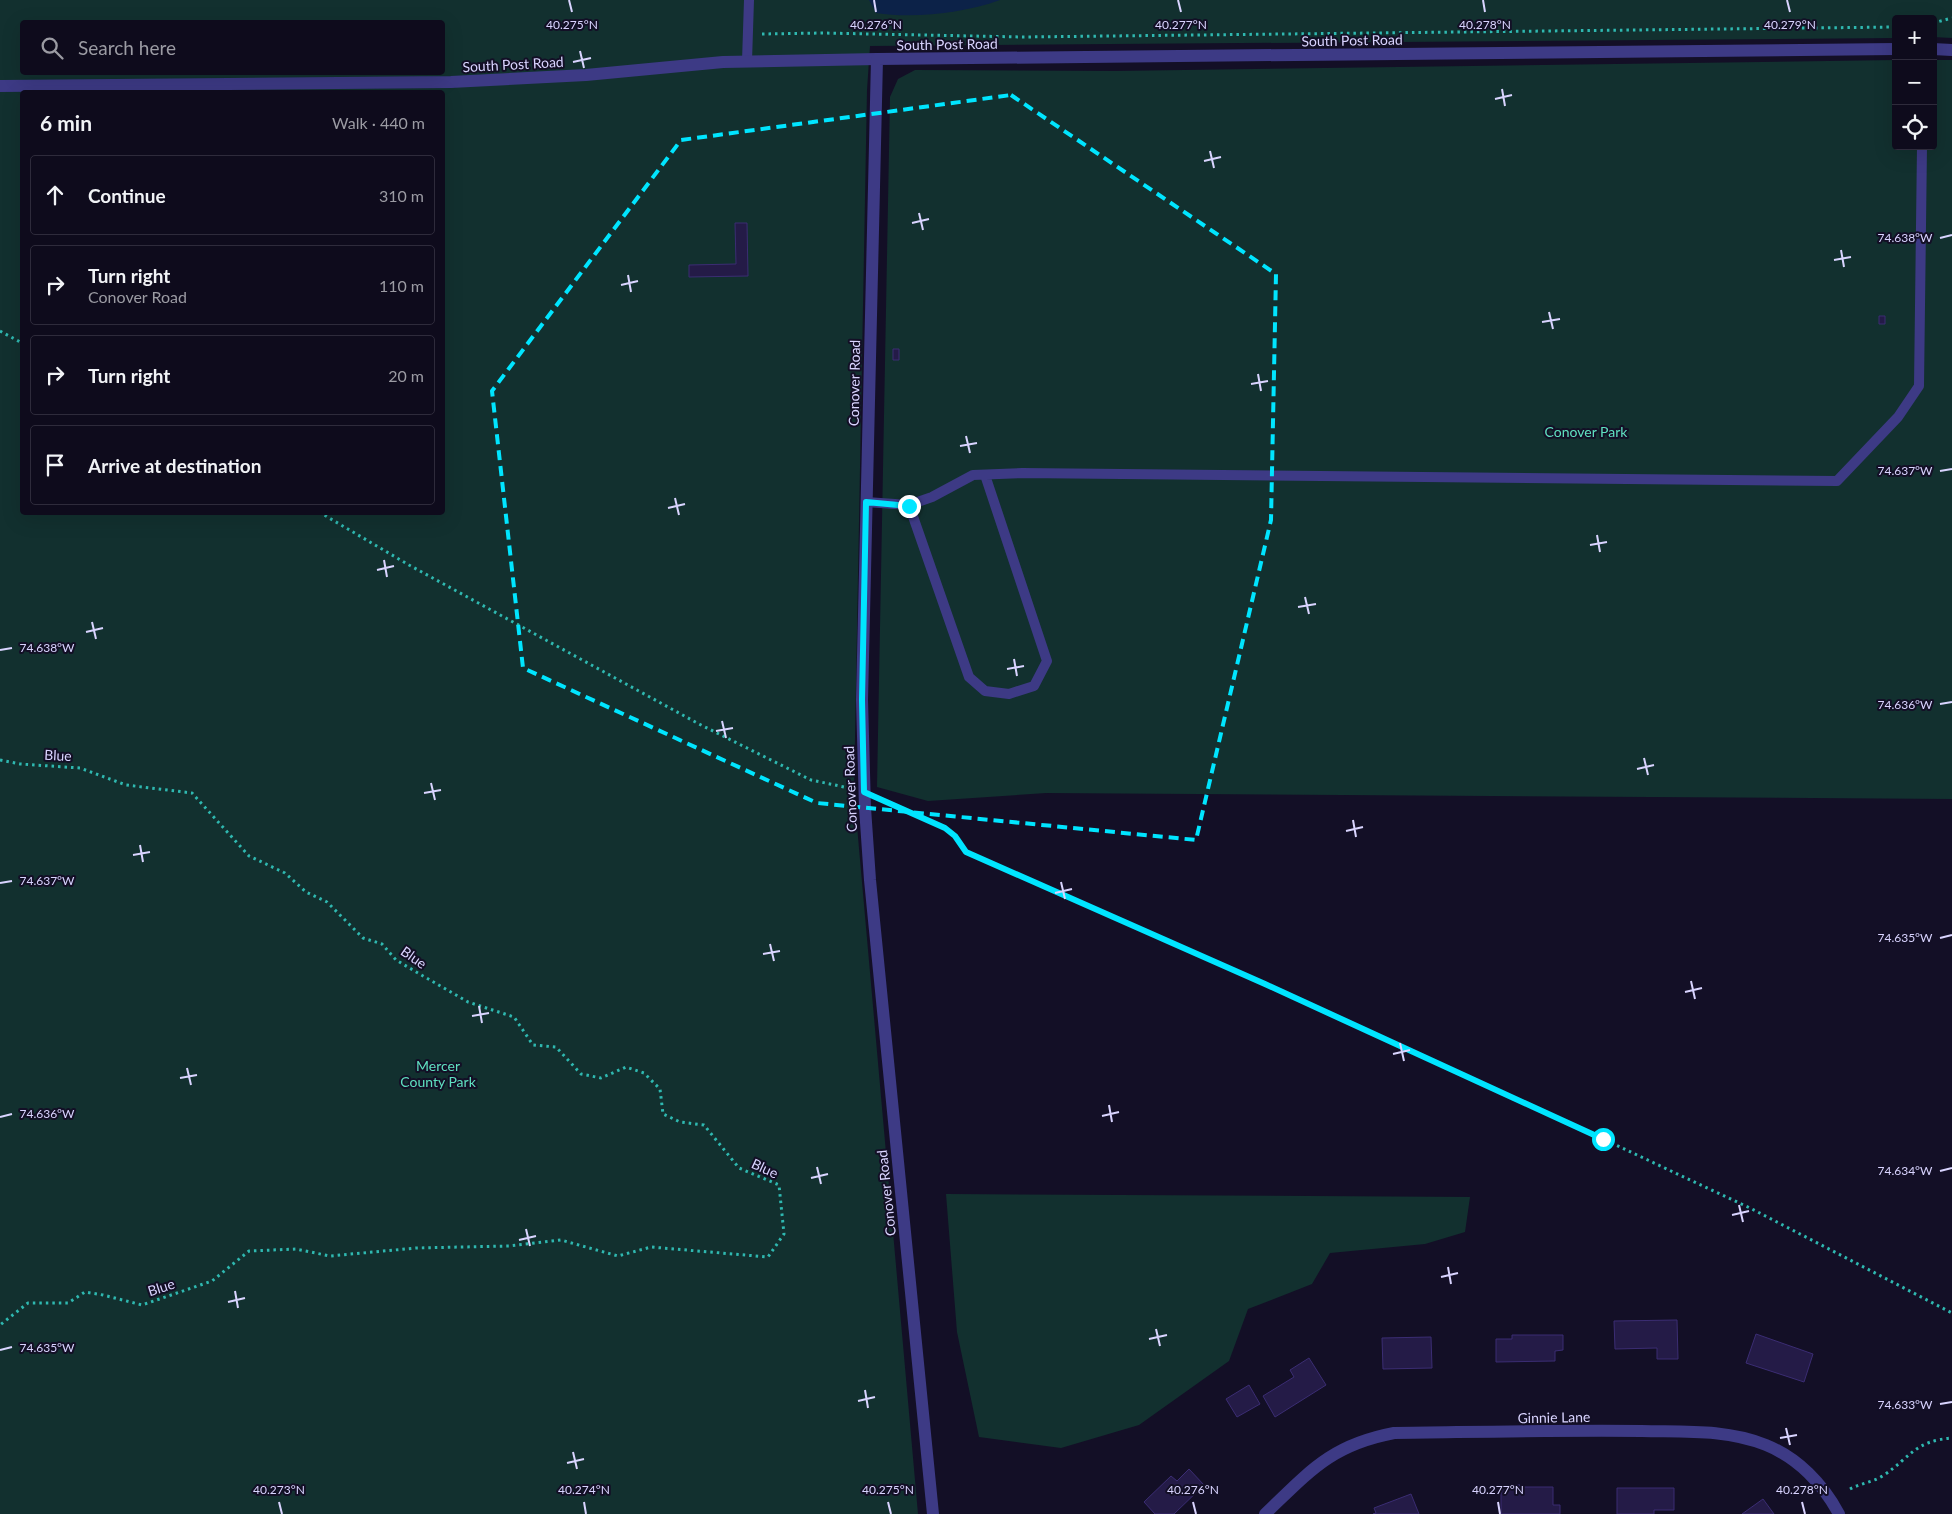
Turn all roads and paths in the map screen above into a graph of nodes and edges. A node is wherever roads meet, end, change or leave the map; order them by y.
1 (749, 0) edge
2 (1952, 18) edge
3 (1937, 22) edge
4 (1892, 27) edge
5 (749, 36) junction
6 (1892, 49) edge
7 (1937, 49) edge
8 (1952, 50) edge
9 (877, 59) junction
10 (747, 61) junction
11 (0, 86) edge
12 (1922, 150) edge
13 (0, 331) edge
14 (20, 342) edge
15 (985, 475) junction
16 (866, 502) junction
17 (909, 506) junction
18 (324, 515) edge
19 (0, 760) edge
20 (864, 792) junction
21 (1952, 1313) edge
22 (0, 1325) edge
23 (1952, 1438) edge
24 (1850, 1489) dead end
25 (933, 1514) edge
26 (1265, 1514) edge
27 (1839, 1514) edge

1 - 5 lane
2 - 3 path
4 - 5 path
5 - 10 lane
6 - 9 street, South Post Road
7 - 8 street
9 - 10 street, South Post Road
9 - 16 street, Conover Road
10 - 11 street, South Post Road
12 - 15 lane
13 - 14 path
15 - 17 lane
15 - 17 lane
16 - 17 lane
16 - 20 street, Conover Road
18 - 20 path
19 - 22 path, Blue
20 - 21 path
20 - 25 street, Conover Road
23 - 24 path
26 - 27 street, Ginnie Lane

